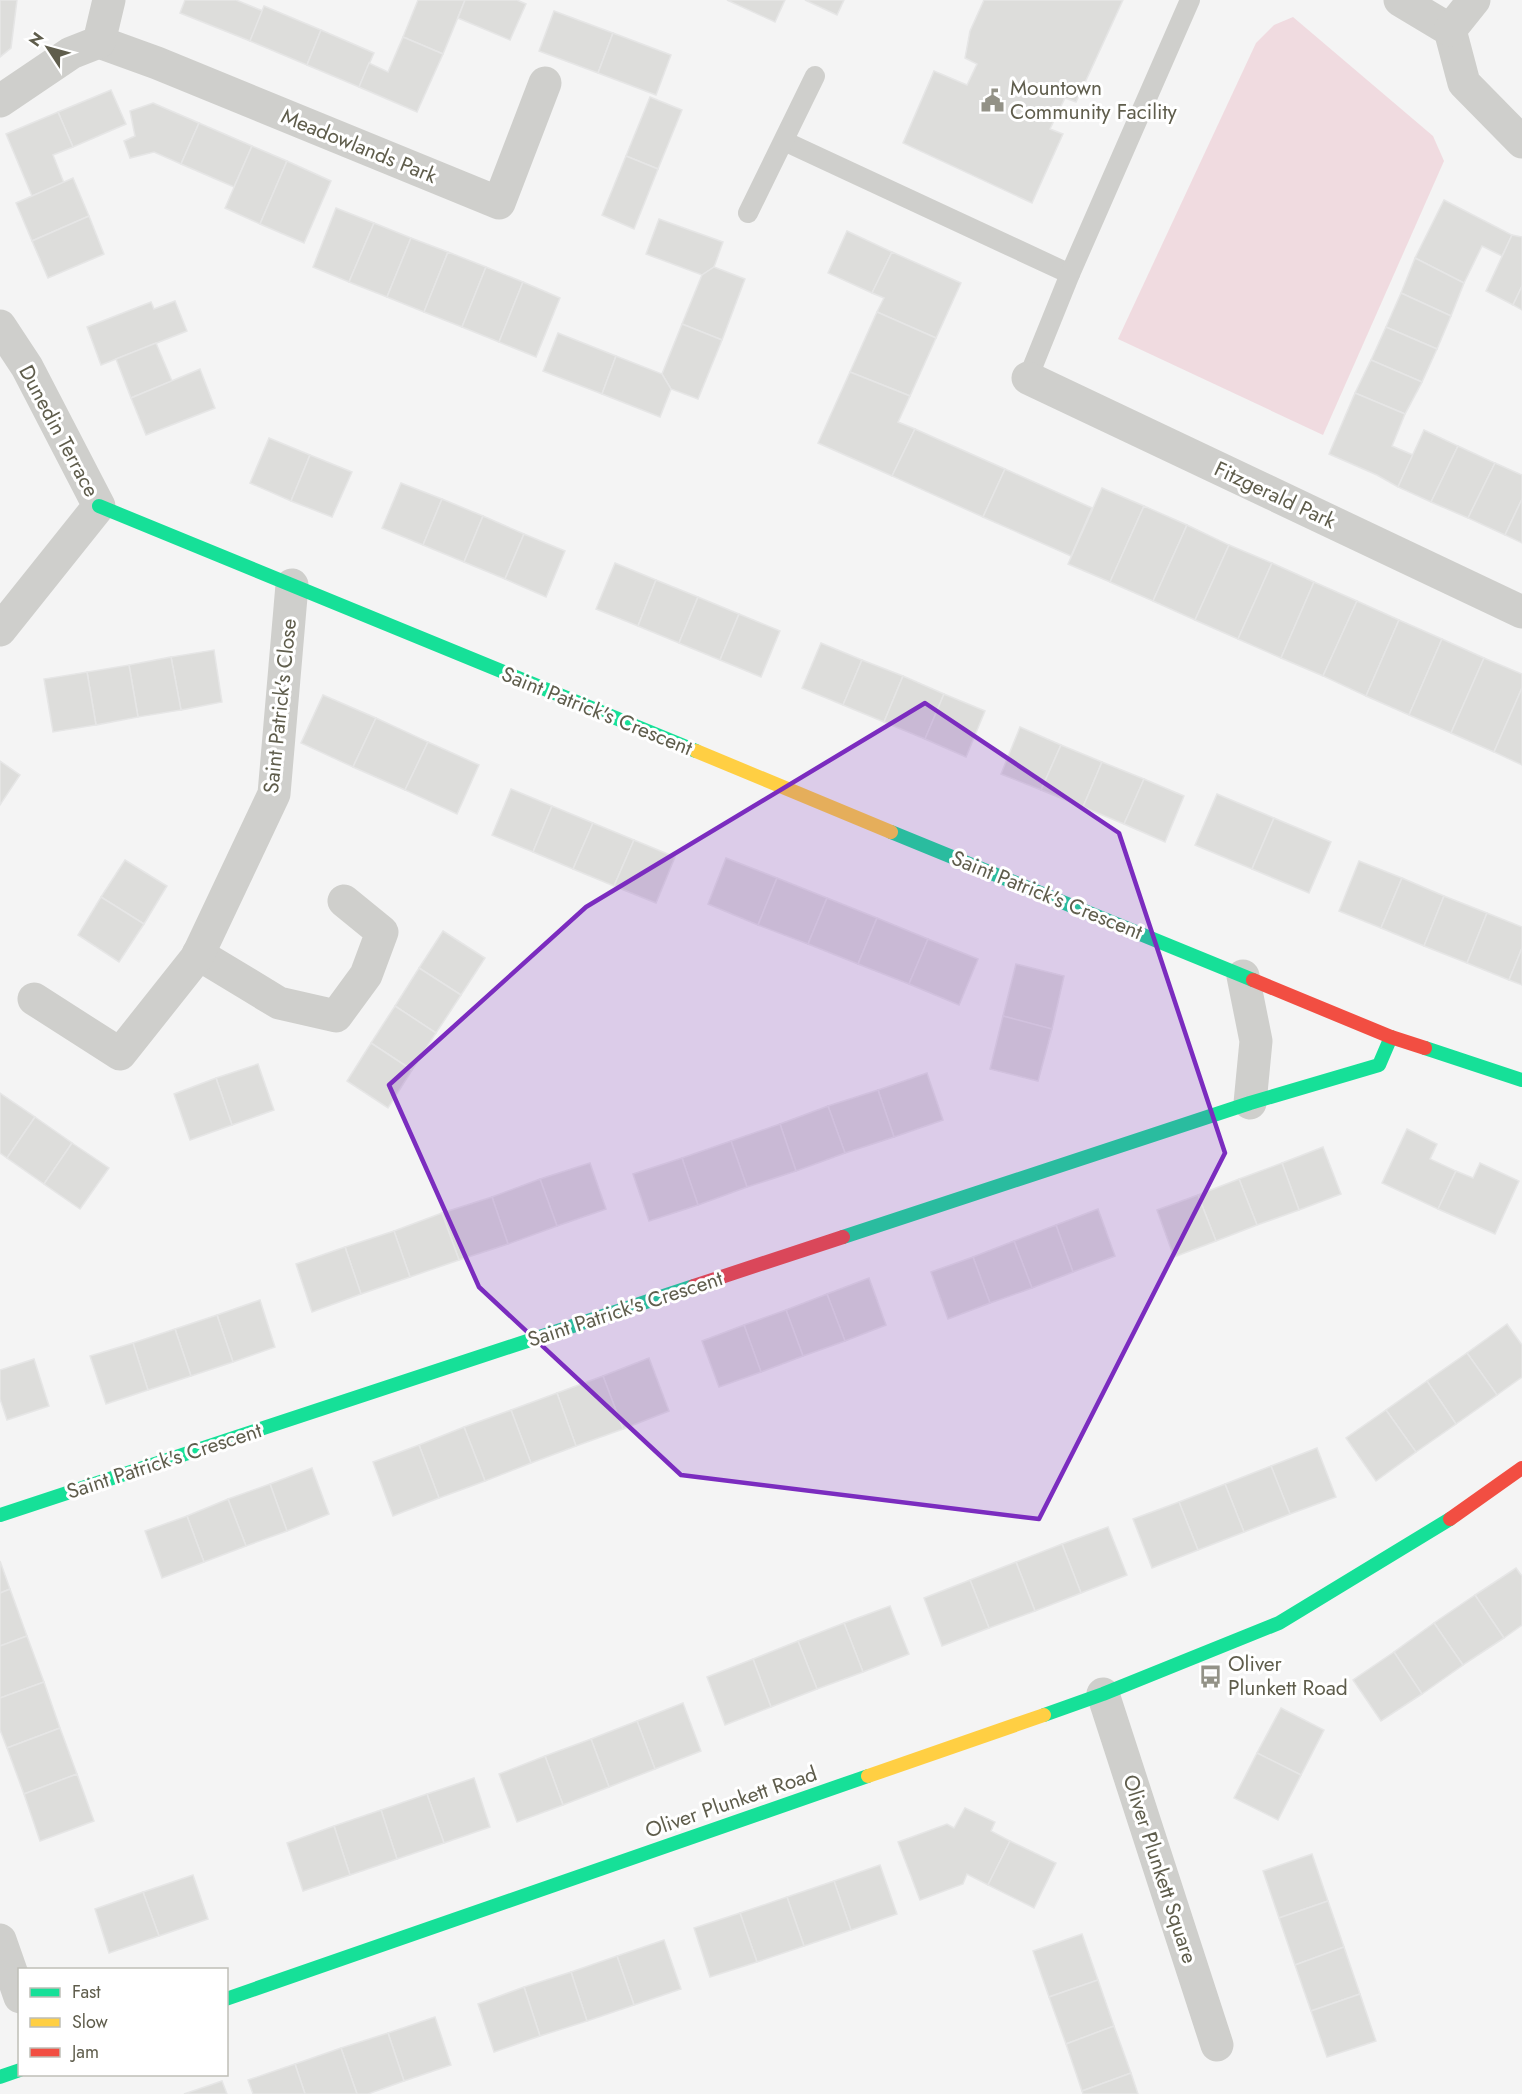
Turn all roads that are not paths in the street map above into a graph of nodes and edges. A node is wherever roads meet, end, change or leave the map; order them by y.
1 (109, 0) edge
2 (1190, 0) edge
3 (1400, 0) edge
4 (1474, 0) edge
5 (1450, 30) junction
6 (99, 42) junction
7 (815, 76) dead end
8 (545, 83) dead end
9 (0, 101) edge
10 (784, 141) junction
11 (1522, 142) edge
12 (748, 213) dead end
13 (1070, 274) junction
14 (0, 326) edge
15 (1028, 378) joint
16 (99, 506) junction
17 (292, 585) junction
18 (1522, 612) edge
19 (0, 630) edge
20 (344, 901) dead end
21 (198, 954) junction
22 (1243, 976) junction
23 (34, 999) dead end
24 (1391, 1038) junction
25 (1522, 1080) edge
26 (1250, 1103) junction
27 (1522, 1468) edge
28 (0, 1515) edge
29 (1103, 1694) junction
30 (0, 1940) edge
31 (18, 1991) edge
32 (228, 1998) edge
33 (1217, 2044) dead end
34 (18, 2071) edge
35 (0, 2077) edge

1 - 6 street
2 - 13 lane
3 - 5 street
4 - 5 street
5 - 11 street
6 - 8 street, Meadowlands Park
6 - 9 street
7 - 10 lane
10 - 12 lane
10 - 13 lane
13 - 15 lane
14 - 16 street, Dunedin Terrace
15 - 18 street, Fitzgerald Park
16 - 17 street, Saint Patrick's Crescent
16 - 19 street
17 - 21 street, Saint Patrick's Close
17 - 22 street, Saint Patrick's Crescent
20 - 21 street
21 - 23 street, Saint Patrick's Close
22 - 24 street, Saint Patrick's Crescent
22 - 26 street
24 - 25 street, Saint Patrick's Crescent
24 - 26 street, Saint Patrick's Crescent
26 - 28 street, Saint Patrick's Crescent
27 - 29 street, Oliver Plunkett Road
29 - 32 street, Oliver Plunkett Road
29 - 33 street, Oliver Plunkett Square
30 - 31 street
34 - 35 street

